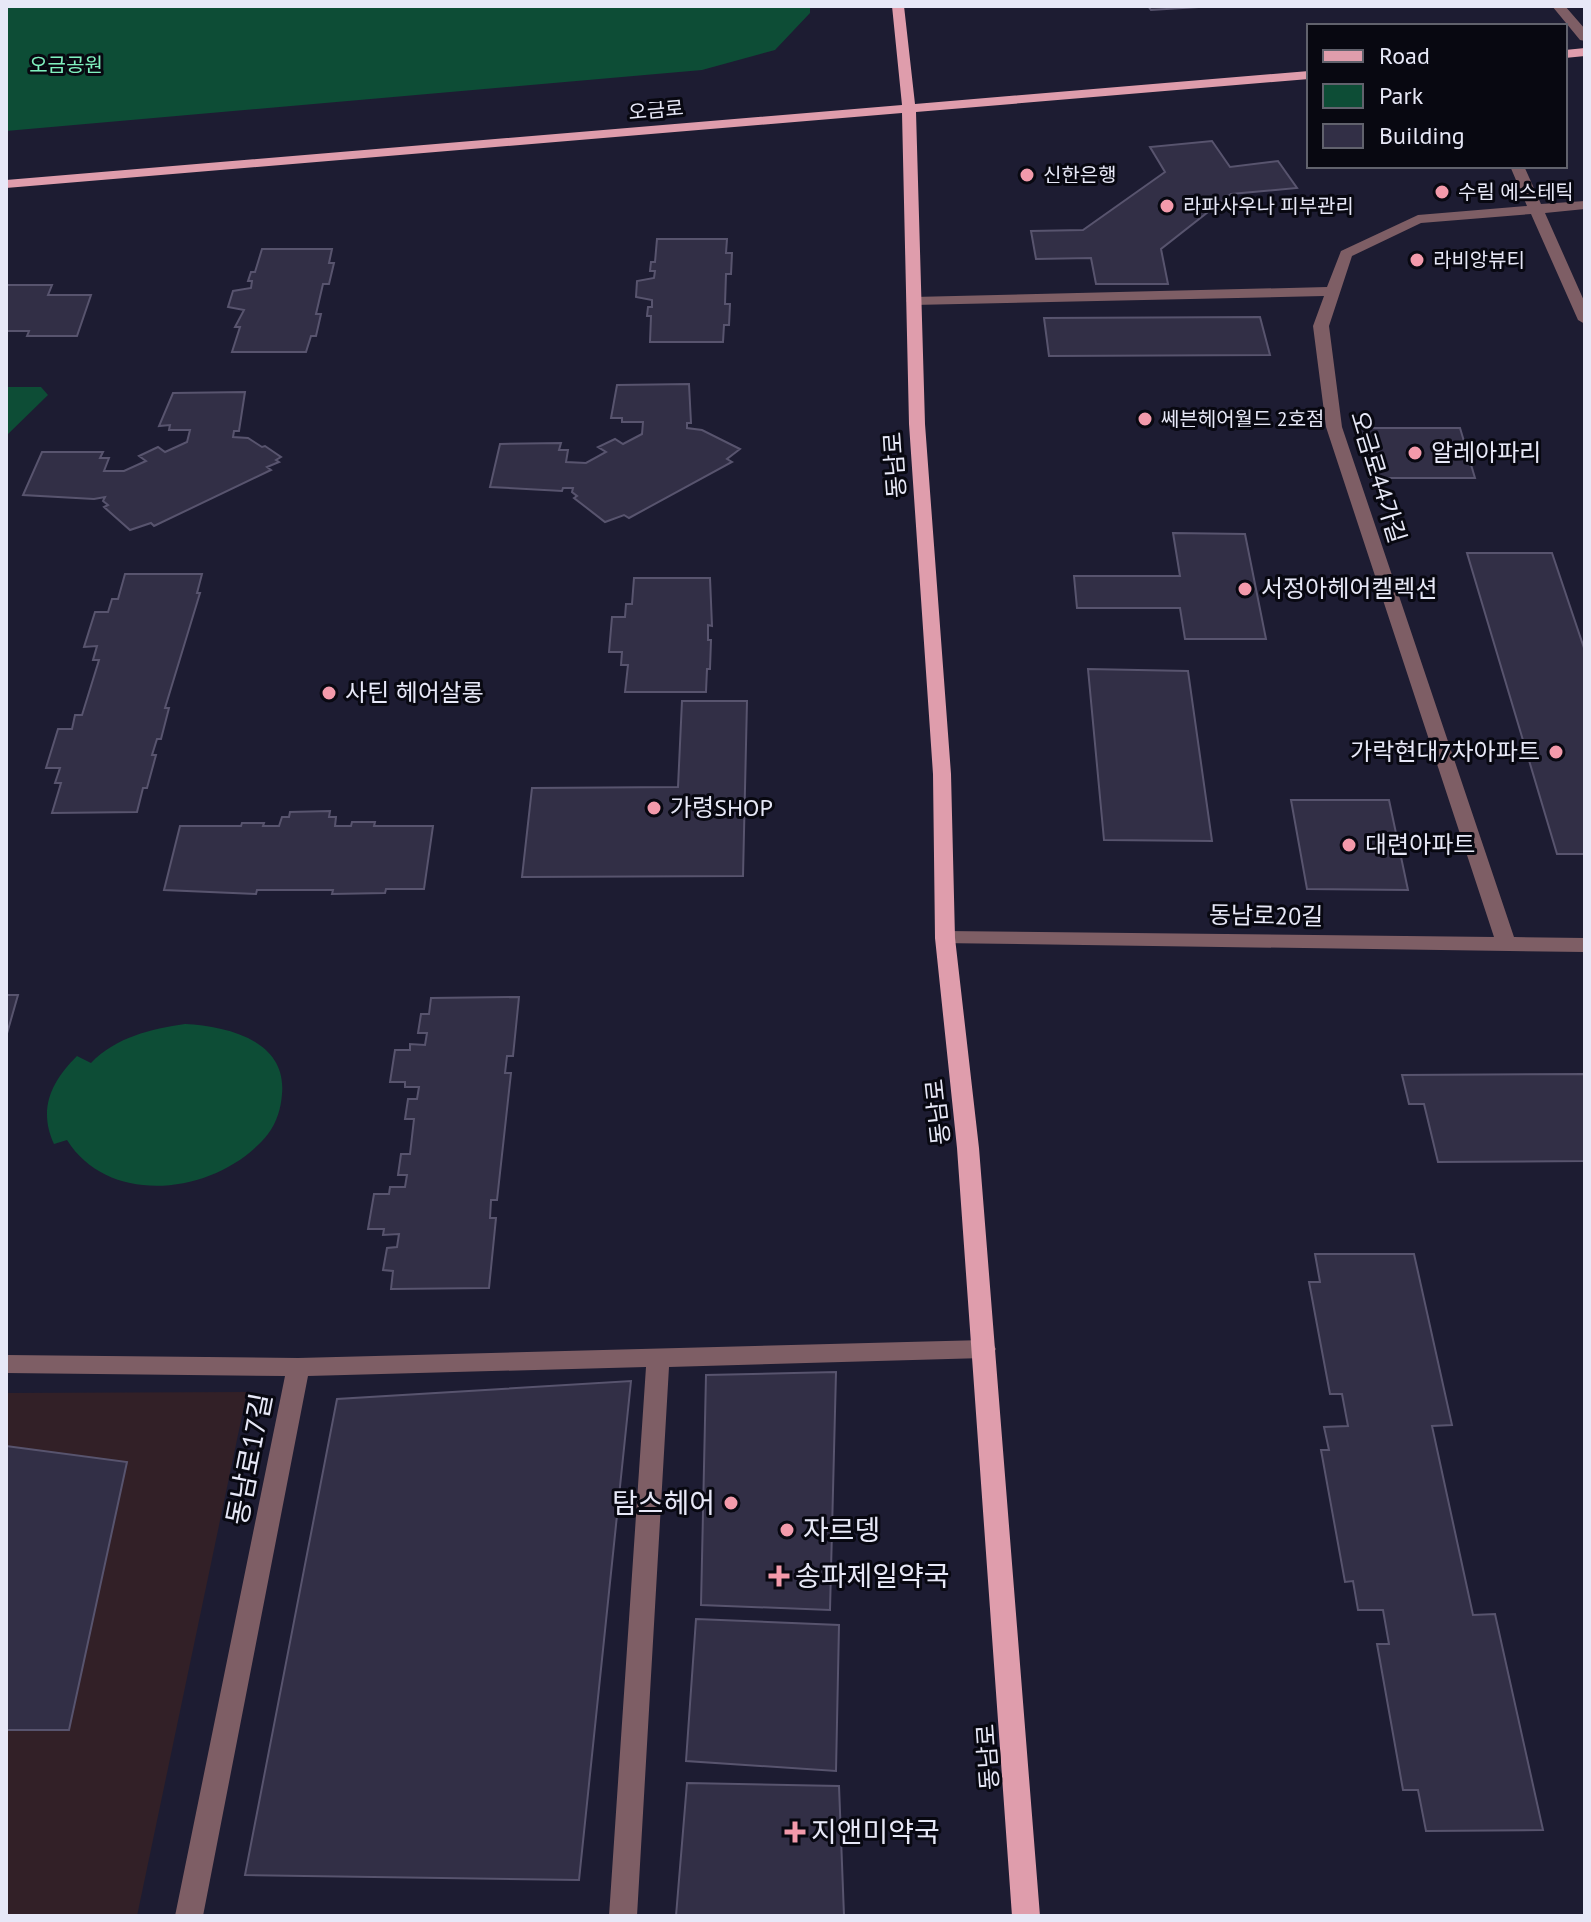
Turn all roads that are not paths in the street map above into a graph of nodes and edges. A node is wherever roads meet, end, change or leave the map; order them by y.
1 (898, 6) edge
2 (1558, 6) edge
3 (1585, 37) edge
4 (1307, 75) edge
5 (909, 111) junction
6 (1518, 168) edge
7 (6, 184) edge
8 (1585, 205) edge
9 (1538, 209) junction
10 (1331, 291) junction
11 (913, 301) junction
12 (1585, 320) edge
13 (945, 938) junction
14 (1585, 945) edge
15 (1507, 946) junction
16 (984, 1349) junction
17 (658, 1358) junction
18 (6, 1364) edge
19 (298, 1367) junction
20 (189, 1916) edge
21 (623, 1916) edge
22 (1026, 1916) edge

1 - 5 main road, 동남로
2 - 3 street
4 - 5 main road, 오금로
5 - 7 main road, 오금로
5 - 11 main road, 동남로
6 - 9 street
8 - 9 street, 오금로44가길
9 - 10 street, 오금로44가길
9 - 12 street
10 - 11 street
10 - 15 street, 오금로44가길
11 - 13 main road, 동남로
13 - 15 street, 동남로20길
13 - 16 main road, 동남로
14 - 15 street, 동남로20길
16 - 17 street
16 - 22 main road, 동남로
17 - 19 street
17 - 21 street
18 - 19 street
19 - 20 street, 동남로17길

